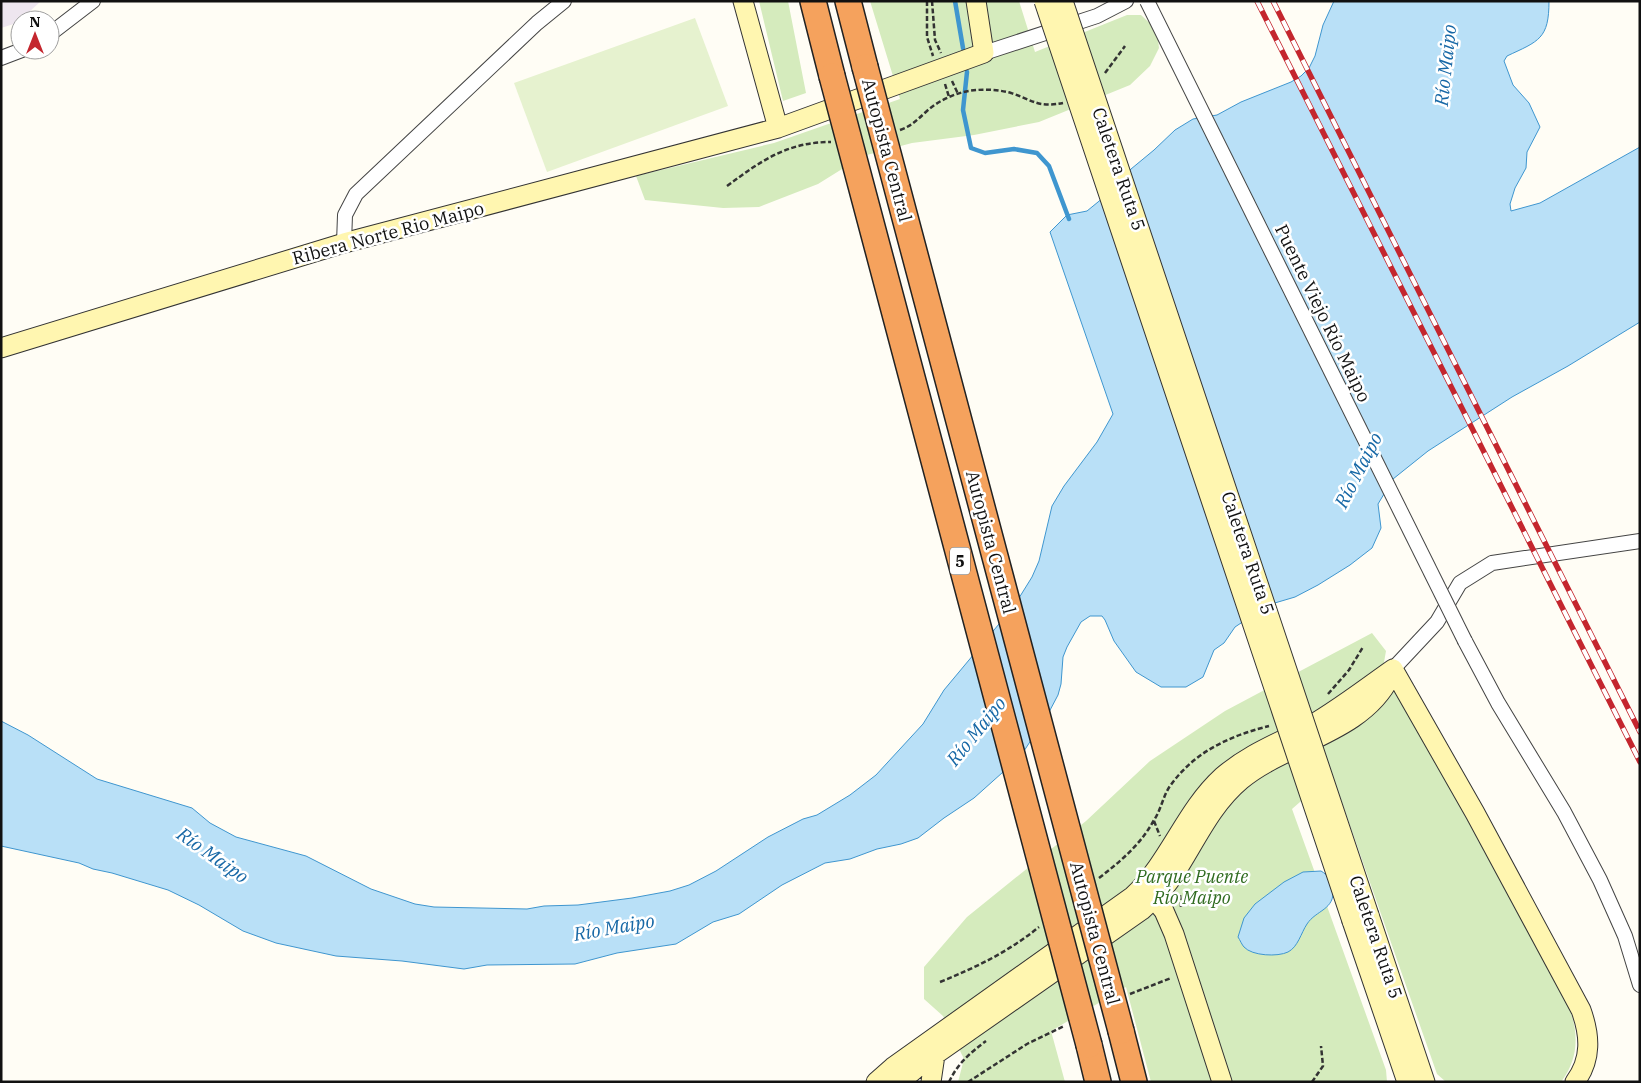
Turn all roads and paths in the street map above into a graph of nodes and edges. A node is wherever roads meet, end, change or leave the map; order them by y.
1 (93, 1) edge
2 (564, 1) edge
3 (743, 1) edge
4 (813, 1) edge
5 (848, 1) edge
6 (927, 1) edge
7 (932, 1) edge
8 (976, 1) edge
9 (1044, 1) edge
10 (1063, 1) edge
11 (1126, 1) edge
12 (1147, 1) edge
13 (60, 26) edge
14 (984, 53) junction
15 (944, 68) junction
16 (970, 91) dead end
17 (948, 97) dead end
18 (778, 128) junction
19 (344, 243) junction
20 (1, 348) edge
21 (1640, 541) edge
22 (1363, 647) dead end
23 (1393, 669) junction
24 (1325, 697) dead end
25 (1272, 726) dead end
26 (1098, 879) dead end
27 (1149, 892) junction
28 (1360, 918) junction
29 (1040, 926) dead end
30 (940, 982) dead end
31 (1640, 985) edge
32 (939, 1034) junction
33 (1321, 1046) dead end
34 (934, 1056) junction
35 (1400, 1060) junction
36 (1421, 1081) edge
37 (876, 1082) edge
38 (900, 1082) edge
39 (931, 1082) edge
40 (1098, 1082) edge
41 (1134, 1082) edge
42 (1222, 1082) edge
43 (1312, 1082) edge
44 (1402, 1082) edge
45 (1575, 1082) edge

1 - 13 street
2 - 19 street
3 - 18 main road
4 - 40 highway, Autopista Central / 5, bridge
5 - 41 highway, Autopista Central / 5, bridge
6 - 15 path
7 - 15 path
8 - 14 main road
9 - 28 main road, Caletera Ruta 5, bridge
10 - 28 main road, Caletera Ruta 5, bridge
11 - 14 street
12 - 31 street, Puente Viejo Río Maipo, bridge
14 - 15 main road
15 - 16 path
15 - 17 path
15 - 18 main road
18 - 19 main road, Ribera Norte Rio Maipo
19 - 20 main road, Ribera Norte Rio Maipo
21 - 23 street
22 - 24 path
23 - 27 main road
23 - 45 main road
25 - 26 path
27 - 32 main road
27 - 34 main road
27 - 42 main road
28 - 35 main road, Caletera Ruta 5
28 - 36 main road, Caletera Ruta 5
29 - 30 path
32 - 34 main road
32 - 37 main road
33 - 43 path
34 - 38 main road
34 - 39 main road
35 - 36 main road, Caletera Ruta 5
35 - 44 main road

